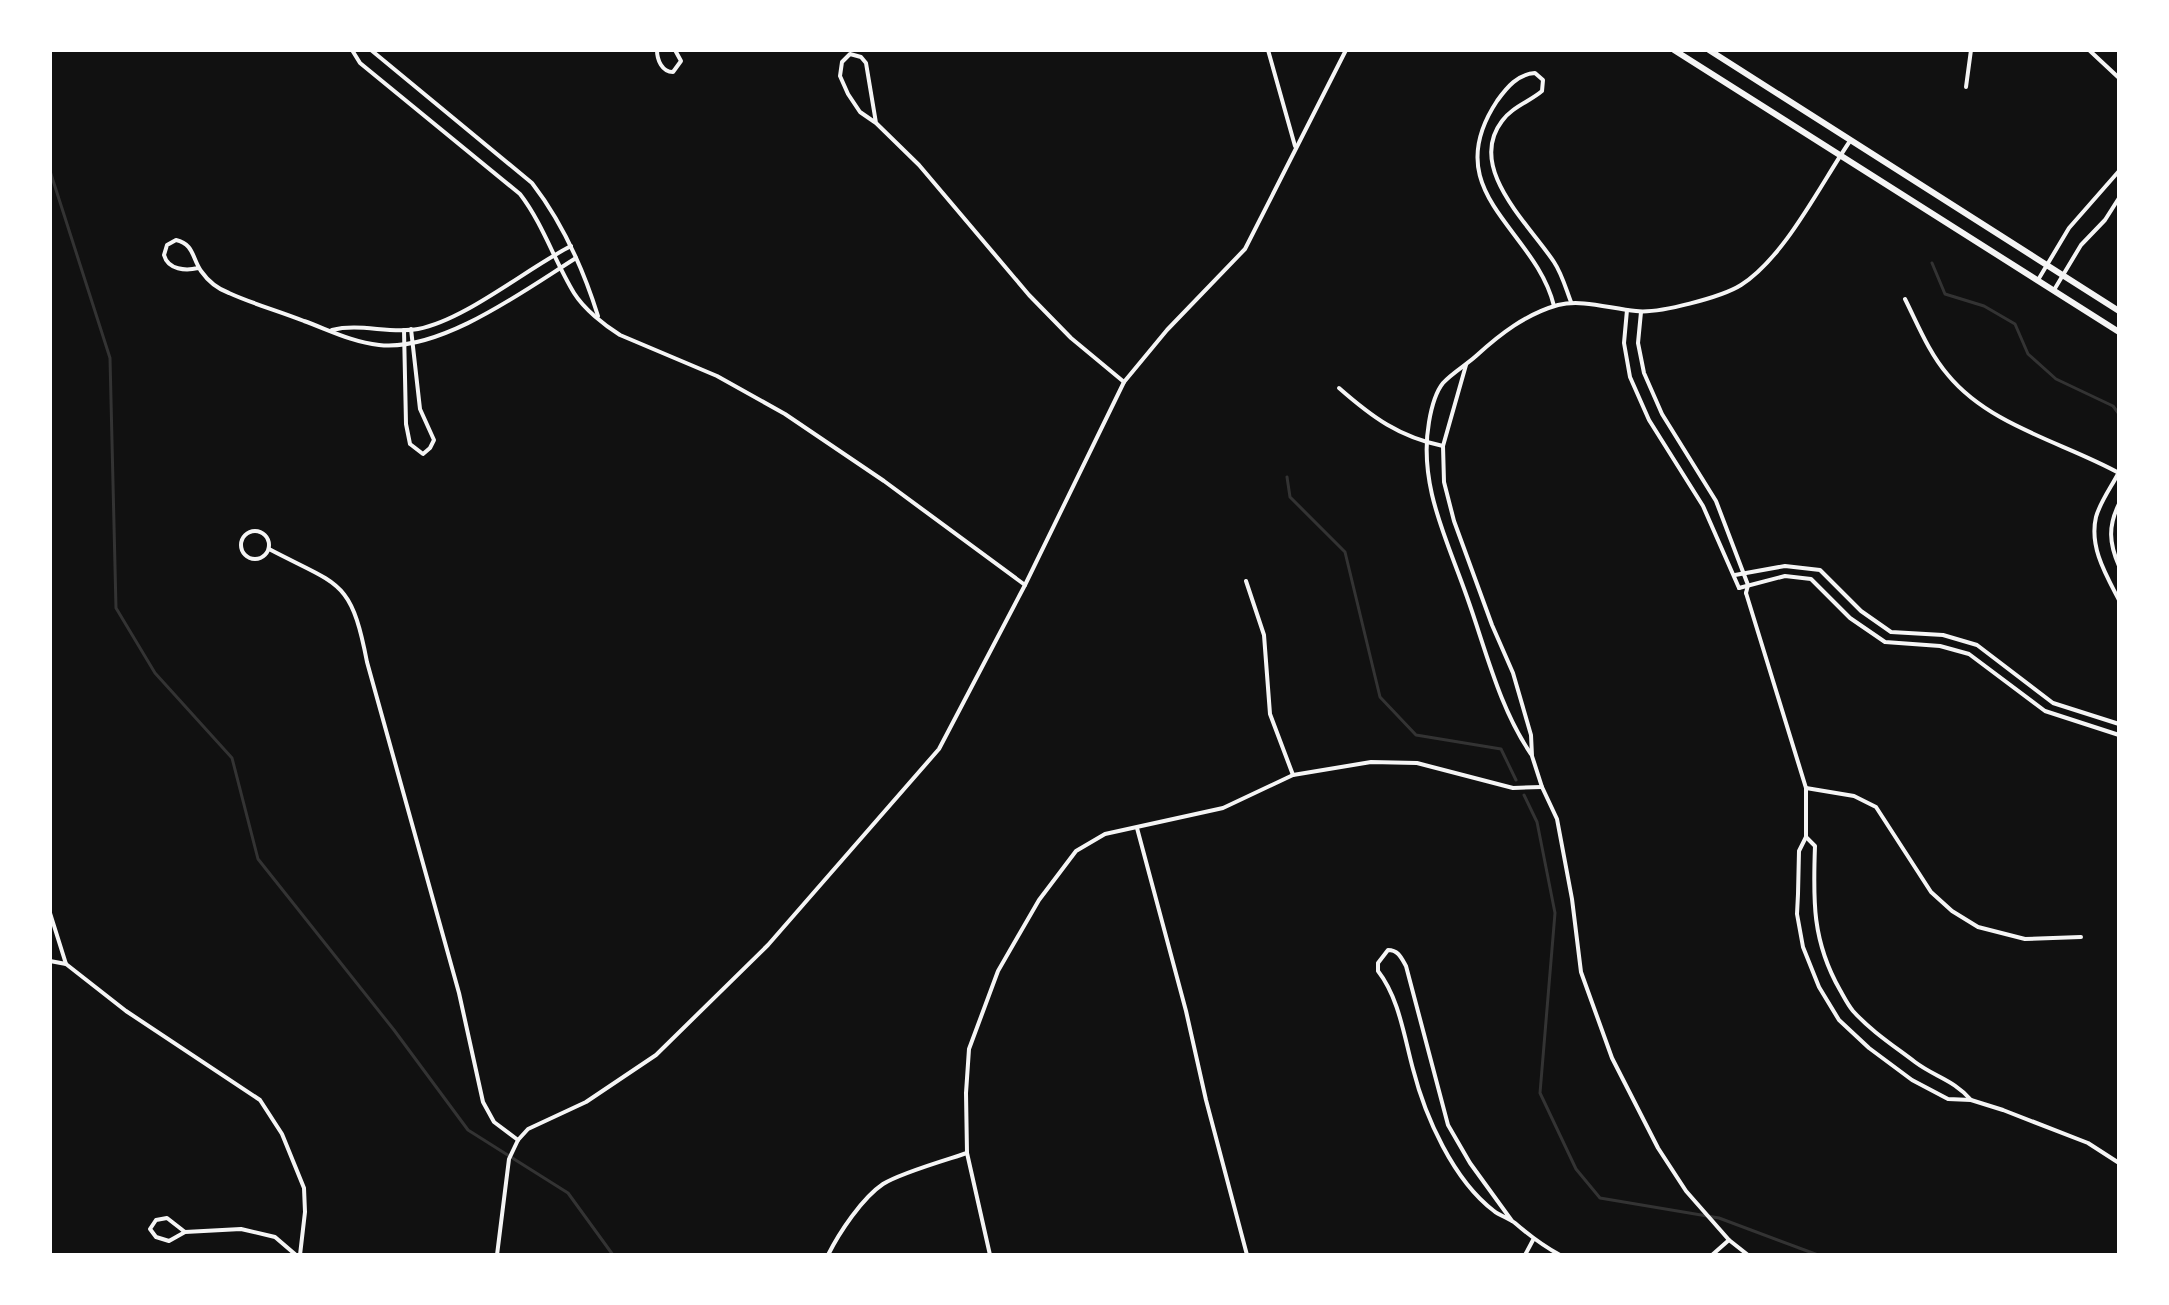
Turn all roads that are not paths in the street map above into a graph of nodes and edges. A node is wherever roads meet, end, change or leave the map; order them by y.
1 (352, 50) edge
2 (371, 50) edge
3 (657, 50) edge
4 (675, 50) edge
5 (1346, 50) edge
6 (1674, 50) edge
7 (1709, 50) edge
8 (1971, 50) edge
9 (2089, 50) edge
10 (1269, 51) edge
11 (2119, 78) edge
12 (1966, 87) dead end
13 (876, 123) junction
14 (1850, 141) junction
15 (1296, 148) junction
16 (1840, 155) junction
17 (2119, 171) edge
18 (2119, 198) edge
19 (571, 246) junction
20 (555, 254) junction
21 (576, 258) junction
22 (2047, 265) junction
23 (562, 267) junction
24 (198, 268) junction
25 (2063, 276) junction
26 (2038, 280) junction
27 (2054, 290) junction
28 (1905, 299) dead end
29 (1571, 302) junction
30 (1554, 306) junction
31 (1627, 310) junction
32 (2119, 311) edge
33 (1641, 312) junction
34 (598, 318) junction
35 (411, 329) junction
36 (330, 330) junction
37 (404, 330) junction
38 (2119, 332) edge
39 (412, 343) junction
40 (404, 344) junction
41 (1466, 365) junction
42 (1124, 382) junction
43 (1339, 388) dead end
44 (1425, 442) junction
45 (1443, 446) junction
46 (1684, 449) junction
47 (1670, 452) junction
48 (2119, 473) edge
49 (2119, 504) edge
50 (269, 549) junction
51 (2119, 566) edge
52 (1744, 573) junction
53 (1735, 575) junction
54 (1246, 581) dead end
55 (1025, 585) junction
56 (1748, 585) junction
57 (1739, 588) junction
58 (1746, 593) junction
59 (2119, 600) edge
60 (2119, 724) edge
61 (2119, 735) edge
62 (1532, 756) junction
63 (1293, 775) junction
64 (1542, 787) junction
65 (1806, 788) junction
66 (1137, 828) junction
67 (1806, 837) junction
68 (50, 913) edge
69 (2081, 937) dead end
70 (50, 961) edge
71 (66, 964) junction
72 (1971, 1100) junction
73 (518, 1140) junction
74 (967, 1153) junction
75 (2119, 1163) edge
76 (1512, 1221) junction
77 (185, 1232) junction
78 (1533, 1240) junction
79 (1729, 1240) junction
80 (298, 1255) edge
81 (497, 1255) edge
82 (828, 1255) edge
83 (990, 1255) edge
84 (1247, 1255) edge
85 (1525, 1255) edge
86 (1560, 1255) edge
87 (1712, 1255) edge
88 (1748, 1255) edge

1 - 20 street
2 - 19 street
3 - 4 street
5 - 15 street
6 - 16 main road
7 - 14 main road
8 - 12 street
9 - 11 street
10 - 15 street
13 - 13 street
13 - 42 street
14 - 16 street
14 - 22 main road
15 - 42 street
16 - 26 main road
16 - 33 street
17 - 22 street
18 - 25 street
19 - 20 street
19 - 21 street
20 - 23 street
20 - 35 street
21 - 23 street
21 - 34 street
22 - 25 main road
22 - 26 street
23 - 34 street
23 - 39 street
24 - 24 street
24 - 36 street
25 - 27 street
25 - 32 main road
26 - 27 main road
27 - 38 main road
28 - 48 street
29 - 30 street
29 - 30 street
29 - 31 street
30 - 41 street
31 - 33 street
31 - 47 street
33 - 46 street
34 - 55 street
35 - 37 street
35 - 39 street
36 - 37 street
36 - 40 street
37 - 40 street
39 - 40 street
39 - 40 street
41 - 44 street
41 - 45 street
42 - 55 street
43 - 44 street
44 - 45 street
44 - 62 street
45 - 62 street
46 - 47 street
46 - 52 street
47 - 53 street
48 - 59 street
49 - 51 street
50 - 50 street
50 - 73 street
52 - 53 street
52 - 56 street
52 - 60 street
53 - 57 street
54 - 63 street
55 - 73 street
56 - 57 street
56 - 58 street
56 - 61 street
57 - 58 street
58 - 65 street
62 - 64 street
63 - 64 street
63 - 66 street
64 - 79 street
65 - 67 street
65 - 69 street
66 - 74 street
66 - 84 street
67 - 72 street
67 - 72 street
68 - 71 street
70 - 71 street
71 - 80 street
72 - 75 street
73 - 81 street
74 - 82 street
74 - 83 street
76 - 76 street
76 - 78 street
77 - 77 street
77 - 80 street
78 - 85 street
78 - 86 street
79 - 87 street
79 - 88 street

